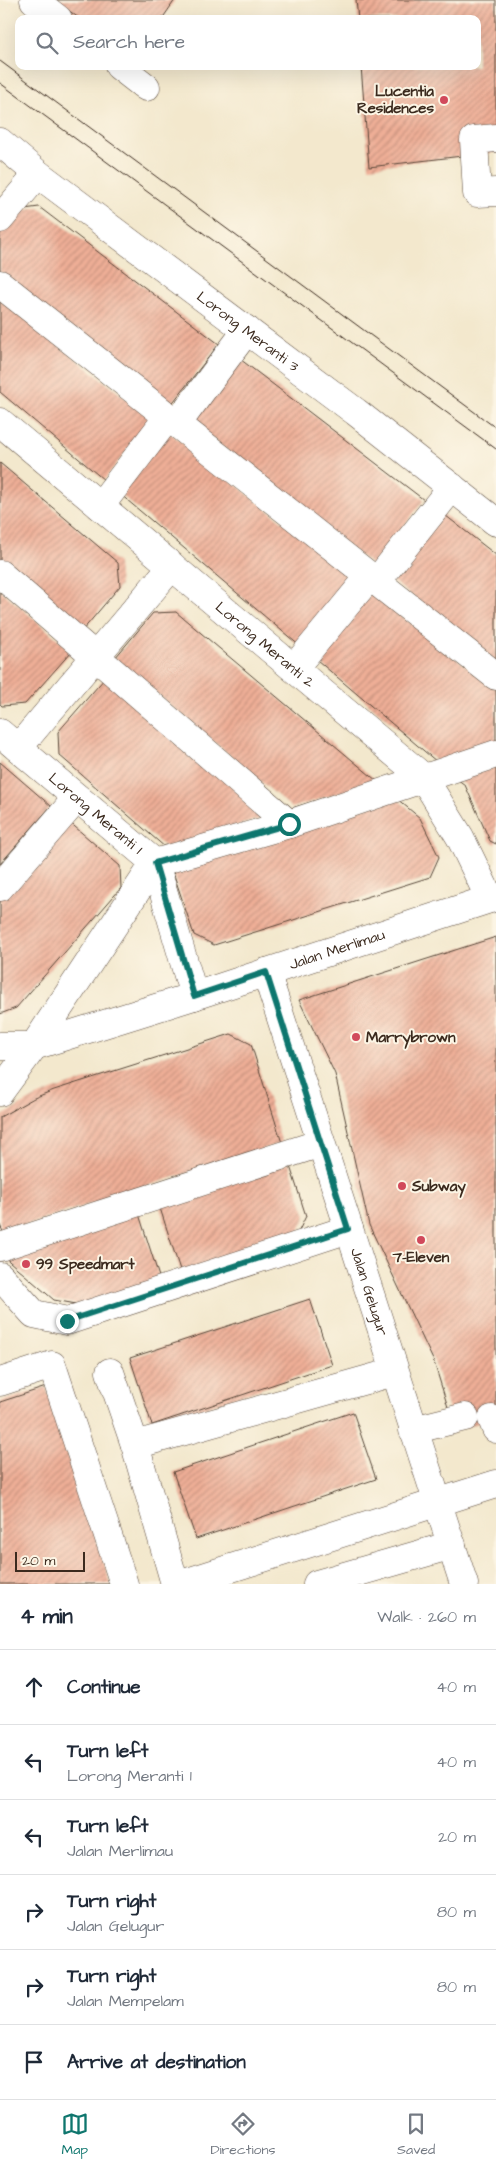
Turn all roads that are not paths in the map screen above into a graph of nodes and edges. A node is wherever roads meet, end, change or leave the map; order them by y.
1 (34, 0) edge
2 (53, 15) edge
3 (124, 70) edge
4 (146, 87) dead end
5 (496, 138) edge
6 (0, 142) edge
7 (38, 174) junction
8 (496, 192) edge
9 (0, 219) edge
10 (0, 284) edge
11 (247, 330) junction
12 (173, 420) junction
13 (1, 424) edge
14 (452, 487) junction
15 (100, 506) junction
16 (496, 522) edge
17 (172, 566) junction
18 (0, 574) edge
19 (373, 579) junction
20 (95, 658) junction
21 (294, 668) junction
22 (496, 676) edge
23 (9, 740) edge
24 (496, 754) edge
25 (423, 777) junction
26 (77, 798) junction
27 (289, 824) junction
28 (155, 863) junction
29 (0, 887) edge
30 (493, 898) edge
31 (266, 972) junction
32 (194, 996) junction
33 (0, 1046) edge
34 (34, 1046) junction
35 (0, 1092) edge
36 (321, 1143) junction
37 (348, 1229) junction
38 (0, 1247) edge
39 (0, 1276) edge
40 (110, 1372) dead end
41 (394, 1372) junction
42 (0, 1382) edge
43 (464, 1417) dead end
44 (413, 1430) junction
45 (135, 1445) junction
46 (496, 1484) edge
47 (436, 1504) junction
48 (452, 1545) junction
49 (124, 1584) edge
50 (175, 1584) edge
51 (181, 1584) edge
52 (317, 1584) edge
53 (464, 1584) edge

1 - 2 street
3 - 4 street
5 - 8 street
6 - 7 street, Lorong Meranti 3
7 - 9 street
7 - 11 street, Lorong Meranti 3
10 - 12 street
11 - 12 street
11 - 14 street, Lorong Meranti 3
12 - 15 street
12 - 19 street
13 - 15 street, Lorong Meranti 2
14 - 16 street, Lorong Meranti 3
14 - 19 street
15 - 17 street, Lorong Meranti 2
17 - 20 street
17 - 21 street, Lorong Meranti 2
18 - 20 street
19 - 21 street
19 - 22 street
20 - 23 street
20 - 27 street
21 - 25 street, Lorong Meranti 2
23 - 26 street, Lorong Meranti 1
24 - 25 street
25 - 27 street
25 - 30 street, Lorong Meranti 2
26 - 28 street, Lorong Meranti 1
26 - 29 street
27 - 28 street
28 - 32 street, Lorong Meranti 1
28 - 34 street
30 - 31 street, Jalan Merlimau
31 - 32 street, Jalan Merlimau
31 - 36 street, Jalan Gelugur
32 - 34 street, Jalan Merlimau
33 - 34 street, Jalan Merlimau
34 - 35 street
36 - 37 street, Jalan Gelugur
36 - 38 street
37 - 39 street
37 - 41 street, Jalan Gelugur
40 - 45 street
41 - 44 street, Jalan Gelugur
41 - 45 street
42 - 49 street
43 - 44 street
44 - 47 street, Jalan Gelugur
45 - 50 street
46 - 47 street
47 - 48 street, Jalan Gelugur
47 - 51 street
48 - 52 street
48 - 53 street, Jalan Gelugur

